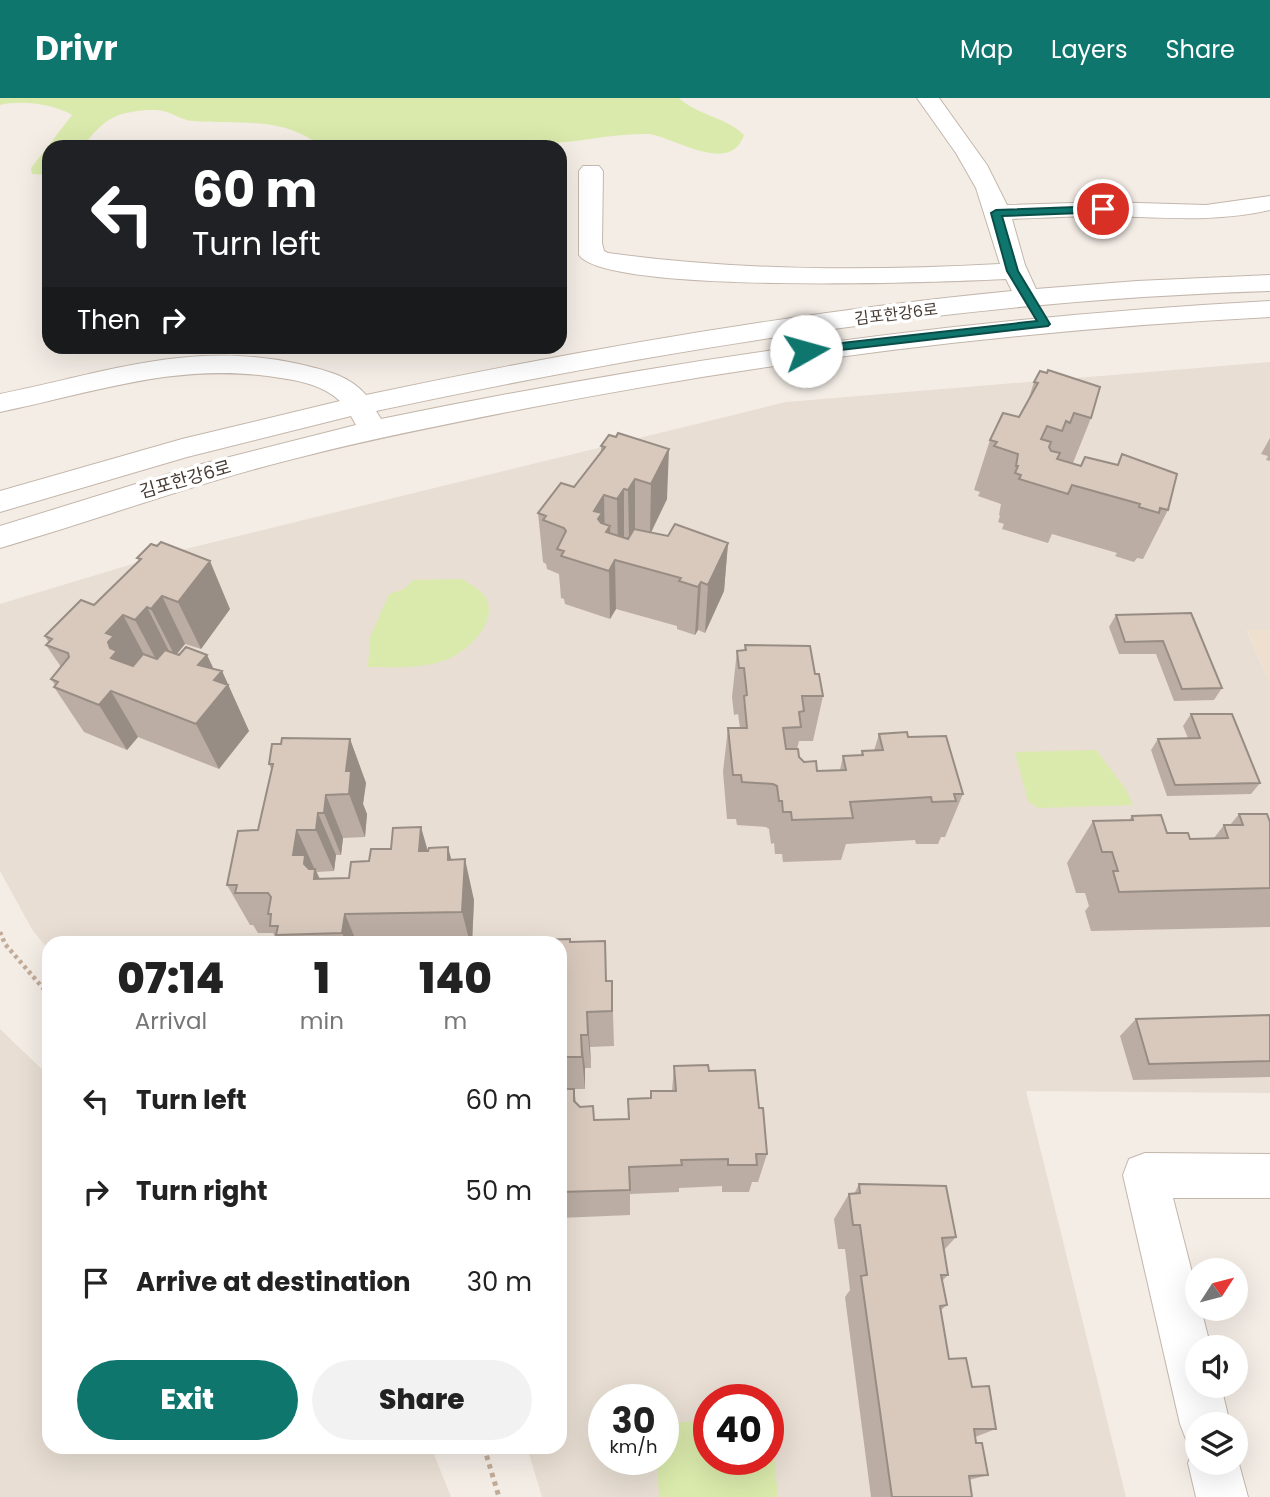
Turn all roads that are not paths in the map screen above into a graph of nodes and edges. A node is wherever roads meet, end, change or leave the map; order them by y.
1 (928, 98) edge
2 (591, 171) dead end
3 (1270, 203) edge
4 (996, 213) junction
5 (1013, 271) junction
6 (1270, 283) edge
7 (1029, 299) junction
8 (1270, 309) edge
9 (1044, 324) junction
10 (0, 403) edge
11 (366, 418) junction
12 (0, 502) edge
13 (0, 537) edge
14 (1270, 1176) edge
15 (1202, 1412) edge
16 (1217, 1475) edge
17 (1222, 1497) edge

1 - 4 street
2 - 5 street, 김포한강6로
3 - 4 street
4 - 5 street
5 - 7 street
6 - 7 street, 김포한강6로
7 - 9 street
7 - 11 street, 김포한강6로
8 - 9 street, 김포한강6로
9 - 11 street, 김포한강6로
10 - 11 street
11 - 12 street, 김포한강6로
11 - 13 street, 김포한강6로
14 - 15 street
16 - 17 street

